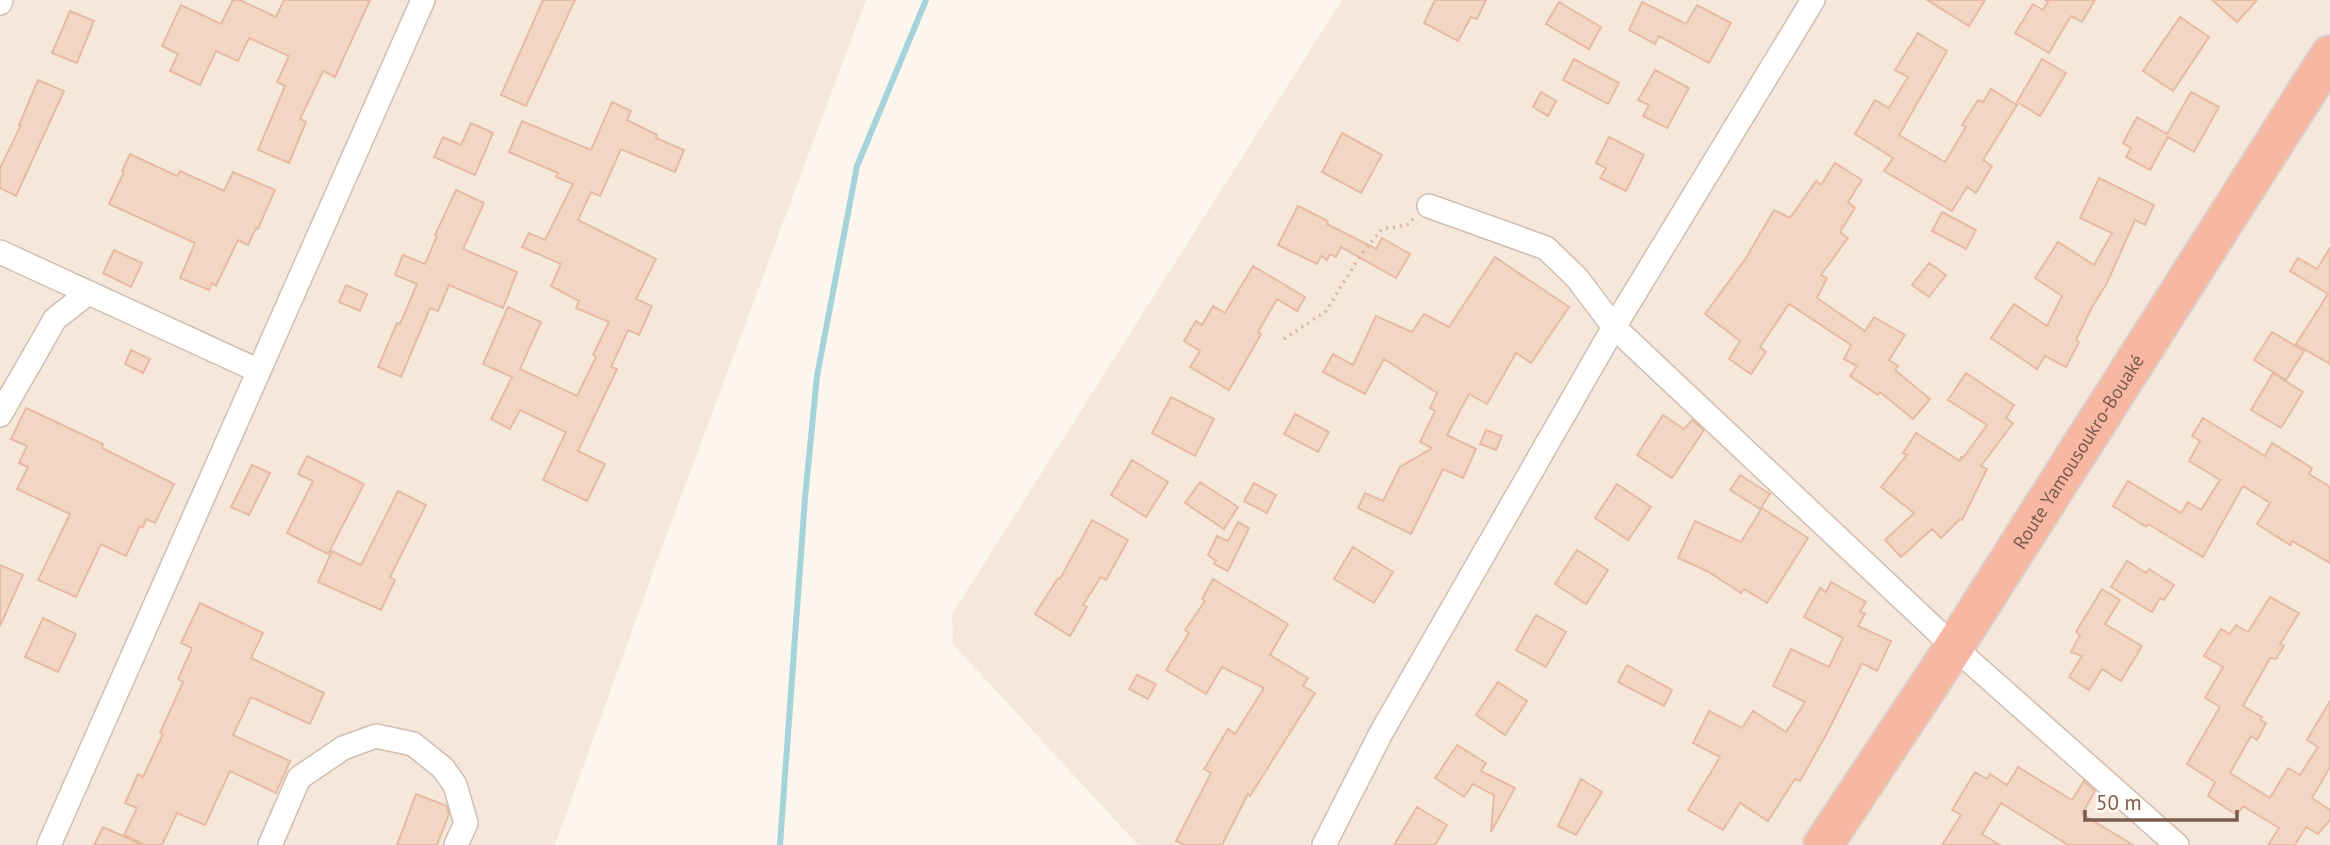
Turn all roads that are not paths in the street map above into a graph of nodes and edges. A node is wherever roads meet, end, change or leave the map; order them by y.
1 (423, 0) edge
2 (1813, 0) edge
3 (2330, 55) edge
4 (1429, 206) road end
5 (0, 252) edge
6 (88, 293) junction
7 (1614, 327) junction
8 (259, 371) junction
9 (0, 415) edge
10 (1954, 647) junction
11 (49, 845) edge
12 (270, 845) edge
13 (456, 845) edge
14 (1324, 845) edge
15 (1822, 845) edge
16 (2177, 845) edge

1 - 8 street
2 - 7 street
3 - 10 highway, Route Yamousoukro-Bouaké
4 - 7 street
5 - 6 street
6 - 8 street
6 - 9 street
7 - 10 street
7 - 14 street
8 - 11 street
10 - 15 highway, Route Yamousoukro-Bouaké
10 - 16 street
12 - 13 street

